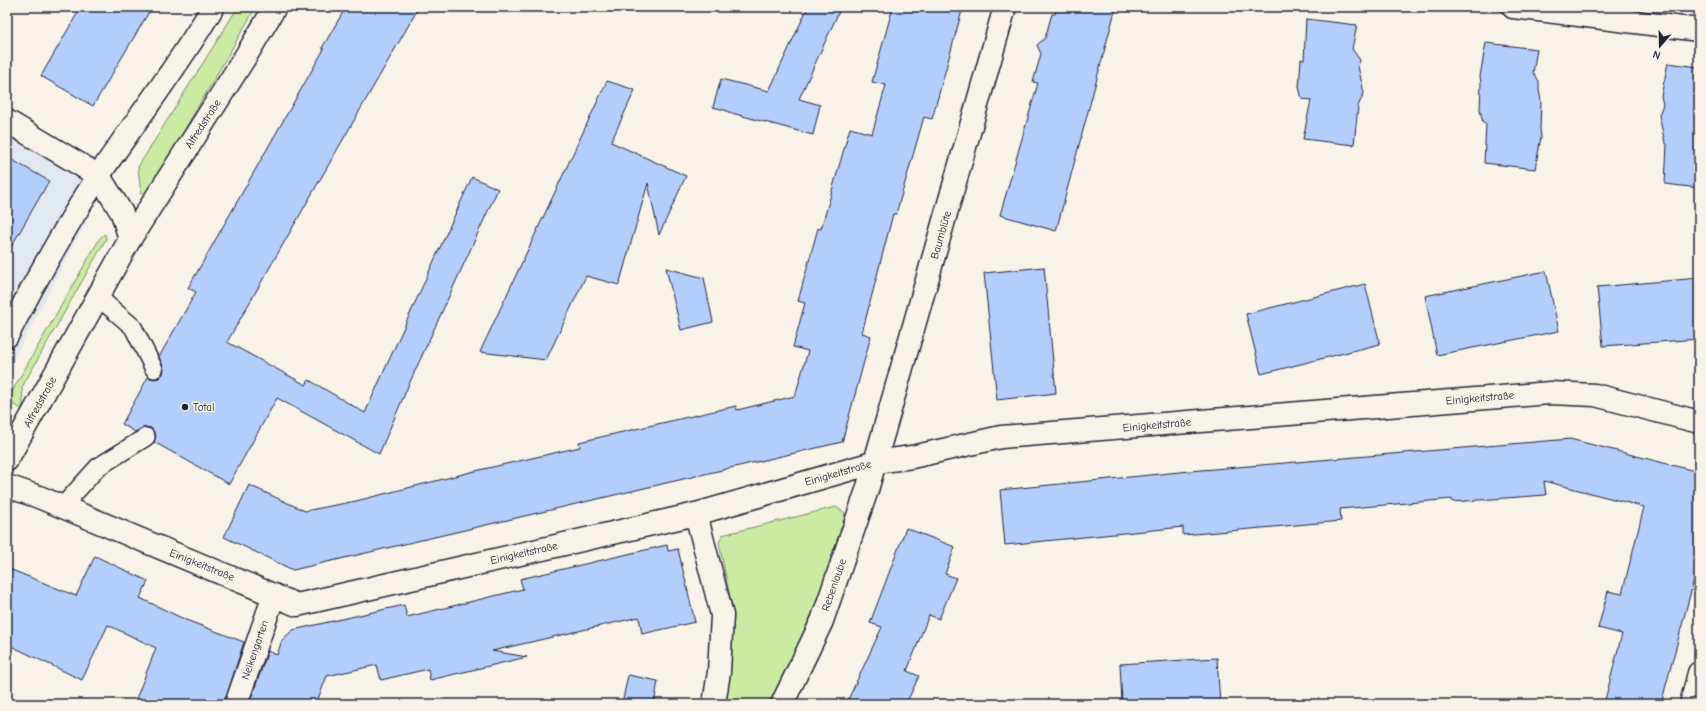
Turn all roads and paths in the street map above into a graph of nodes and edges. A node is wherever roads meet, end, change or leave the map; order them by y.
1 (213, 7) edge
2 (274, 7) edge
3 (1005, 7) edge
4 (1513, 7) edge
5 (1699, 30) edge
6 (7, 121) edge
7 (99, 176) junction
8 (130, 239) junction
9 (98, 297) junction
10 (7, 336) edge
11 (154, 369) dead end
12 (1699, 422) edge
13 (146, 437) dead end
14 (7, 460) edge
15 (876, 462) junction
16 (7, 486) edge
17 (62, 507) junction
18 (696, 514) junction
19 (274, 595) junction
20 (1699, 673) edge
21 (236, 704) edge
22 (714, 704) edge
23 (782, 704) edge
24 (1691, 704) edge

1 - 7 street
2 - 8 street, Alfredstraße
3 - 15 street, Baumblüte
4 - 5 street
6 - 7 street
7 - 8 street
7 - 10 street
8 - 9 street, Alfredstraße
9 - 11 lane
9 - 14 street, Alfredstraße
12 - 15 street, Einigkeitstraße
13 - 17 lane
15 - 18 street, Einigkeitstraße
15 - 23 street, Rebenlaube
16 - 17 street, Einigkeitstraße
17 - 19 street, Einigkeitstraße
18 - 19 street, Einigkeitstraße
18 - 22 street
19 - 21 street, Nelkengarten
20 - 24 street

